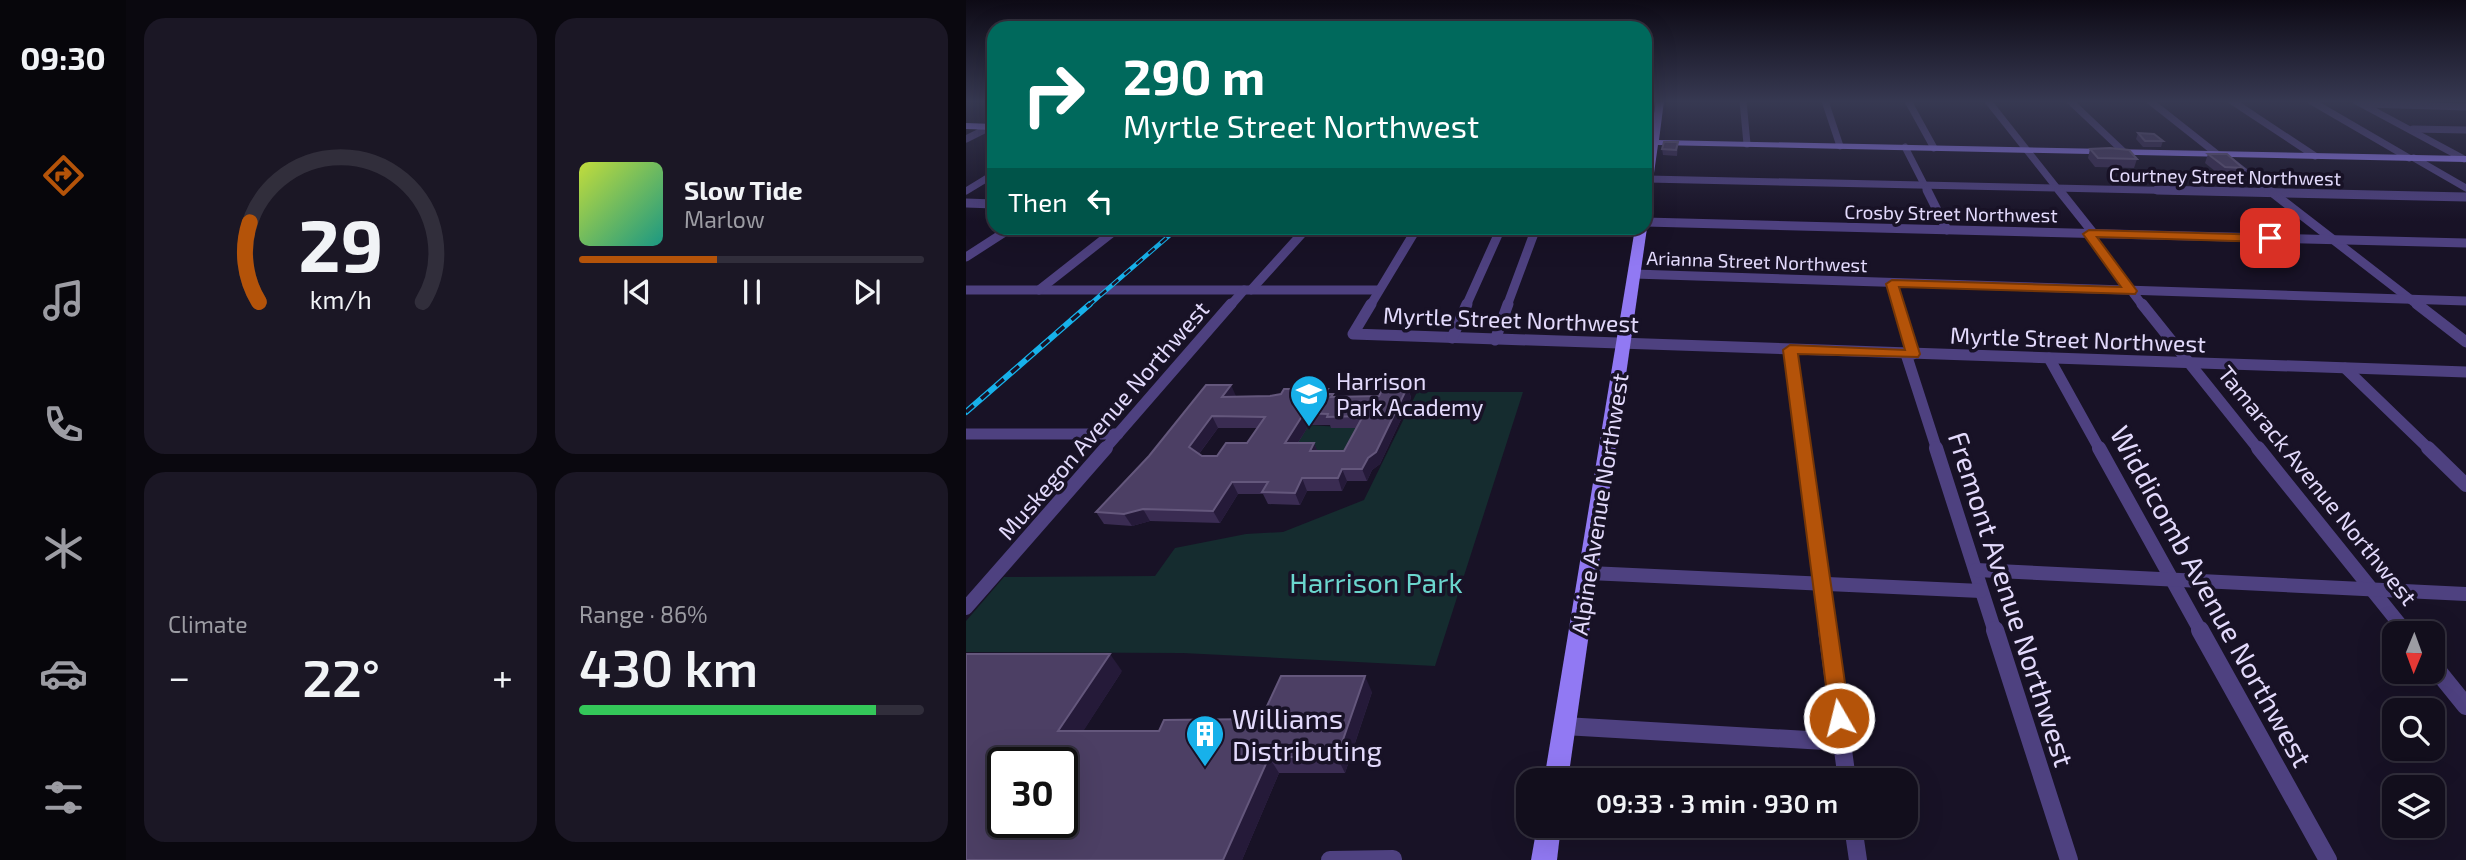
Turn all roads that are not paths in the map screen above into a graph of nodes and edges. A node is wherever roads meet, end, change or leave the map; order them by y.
1 (1838, 141) edge
2 (1930, 141) edge
3 (2021, 141) edge
4 (2112, 141) edge
5 (2203, 141) edge
6 (2293, 141) edge
7 (2381, 141) edge
8 (2432, 141) edge
9 (1652, 142) edge
10 (1747, 144) joint
11 (1840, 146) junction
12 (1905, 147) junction
13 (1934, 148) junction
14 (2028, 150) junction
15 (2124, 152) junction
16 (2220, 154) junction
17 (2315, 156) junction
18 (2411, 158) junction
19 (2465, 159) edge
20 (987, 178) edge
21 (1652, 179) edge
22 (1924, 185) junction
23 (2059, 188) junction
24 (2466, 188) edge
25 (966, 191) edge
26 (2271, 193) junction
27 (2466, 197) edge
28 (966, 203) edge
29 (987, 204) edge
30 (1652, 222) edge
31 (1947, 230) junction
32 (2092, 234) junction
33 (1000, 235) edge
34 (1109, 235) edge
35 (1300, 235) edge
36 (1412, 235) edge
37 (1498, 235) edge
38 (1533, 235) edge
39 (1640, 235) edge
40 (2332, 240) junction
41 (2466, 243) edge
42 (966, 257) edge
43 (1634, 274) junction
44 (1892, 284) junction
45 (966, 290) edge
46 (1039, 290) junction
47 (1248, 290) junction
48 (1377, 290) junction
49 (2131, 291) junction
50 (2408, 299) junction
51 (2466, 300) edge
52 (1452, 338) junction
53 (1495, 340) junction
54 (2466, 342) edge
55 (1624, 344) junction
56 (1790, 350) junction
57 (1909, 354) junction
58 (2049, 358) junction
59 (2191, 363) junction
60 (2345, 368) junction
61 (2466, 372) edge
62 (1118, 434) junction
63 (969, 436) edge
64 (2466, 485) edge
65 (1976, 570) junction
66 (1589, 573) junction
67 (2171, 578) junction
68 (1821, 584) junction
69 (2374, 590) junction
70 (1981, 591) junction
71 (2466, 594) edge
72 (966, 608) edge
73 (2398, 621) edge
74 (2445, 680) edge
75 (2466, 706) edge
76 (1564, 726) junction
77 (1842, 742) junction
78 (1558, 768) edge
79 (1845, 768) edge
80 (1547, 838) edge
81 (1855, 838) edge
82 (1393, 859) edge
83 (1331, 860) edge
84 (1544, 860) edge
85 (1858, 860) edge
86 (2069, 860) edge
87 (2328, 860) edge

1 - 11 street
2 - 13 street
3 - 14 street, Tamarack Avenue Northwest
4 - 15 street
5 - 16 street
6 - 17 street
7 - 18 street
8 - 19 street
9 - 10 main road
10 - 11 main road
11 - 12 main road
12 - 13 main road
12 - 22 street
13 - 14 main road
14 - 15 main road
14 - 23 street, Tamarack Avenue Northwest
15 - 16 main road
16 - 17 main road
16 - 26 street
17 - 18 main road
18 - 19 main road
18 - 24 street
20 - 25 street
21 - 22 street, Courtney Street Northwest
22 - 23 street, Courtney Street Northwest
22 - 31 street
23 - 26 street, Courtney Street Northwest
23 - 32 street, Tamarack Avenue Northwest
26 - 27 street, Courtney Street Northwest
26 - 40 street
28 - 29 street
30 - 31 street, Crosby Street Northwest
31 - 32 street, Crosby Street Northwest
32 - 40 street, Crosby Street Northwest
32 - 49 street, Tamarack Avenue Northwest
33 - 42 street
34 - 46 street
35 - 47 street, Muskegon Avenue Northwest
36 - 48 street
37 - 52 street
38 - 53 street
39 - 43 main road, Alpine Avenue Northwest
40 - 41 street, Crosby Street Northwest
40 - 50 street
43 - 44 street, Arianna Street Northwest
43 - 55 main road, Alpine Avenue Northwest
44 - 49 street, Arianna Street Northwest
44 - 57 street, Fremont Avenue Northwest
45 - 46 street, Myrtle Street Northwest
46 - 47 street, Myrtle Street Northwest
47 - 48 street, Myrtle Street Northwest
47 - 62 street, Muskegon Avenue Northwest
48 - 52 street, Myrtle Street Northwest
49 - 50 street, Arianna Street Northwest
49 - 59 street, Tamarack Avenue Northwest
50 - 51 street, Arianna Street Northwest
50 - 54 street
52 - 53 street, Myrtle Street Northwest
53 - 55 street, Myrtle Street Northwest
55 - 56 street, Myrtle Street Northwest
55 - 66 main road, Alpine Avenue Northwest
56 - 57 street, Myrtle Street Northwest
56 - 68 street
57 - 58 street, Myrtle Street Northwest
57 - 65 street, Fremont Avenue Northwest
58 - 59 street, Myrtle Street Northwest
58 - 67 street, Widdicomb Avenue Northwest
59 - 60 street, Myrtle Street Northwest
59 - 69 street, Tamarack Avenue Northwest
60 - 61 street, Myrtle Street Northwest
60 - 64 street
62 - 63 street
62 - 72 street, Muskegon Avenue Northwest
65 - 67 street
65 - 70 street, Fremont Avenue Northwest
66 - 68 street
66 - 76 main road, Alpine Avenue Northwest
67 - 69 street
67 - 87 street, Widdicomb Avenue Northwest
68 - 70 street
68 - 77 street
69 - 71 street
69 - 73 street, Tamarack Avenue Northwest
70 - 86 street, Fremont Avenue Northwest
74 - 75 street
76 - 77 street
76 - 78 main road, Alpine Avenue Northwest
77 - 79 street
80 - 84 main road
81 - 85 street
82 - 83 street

